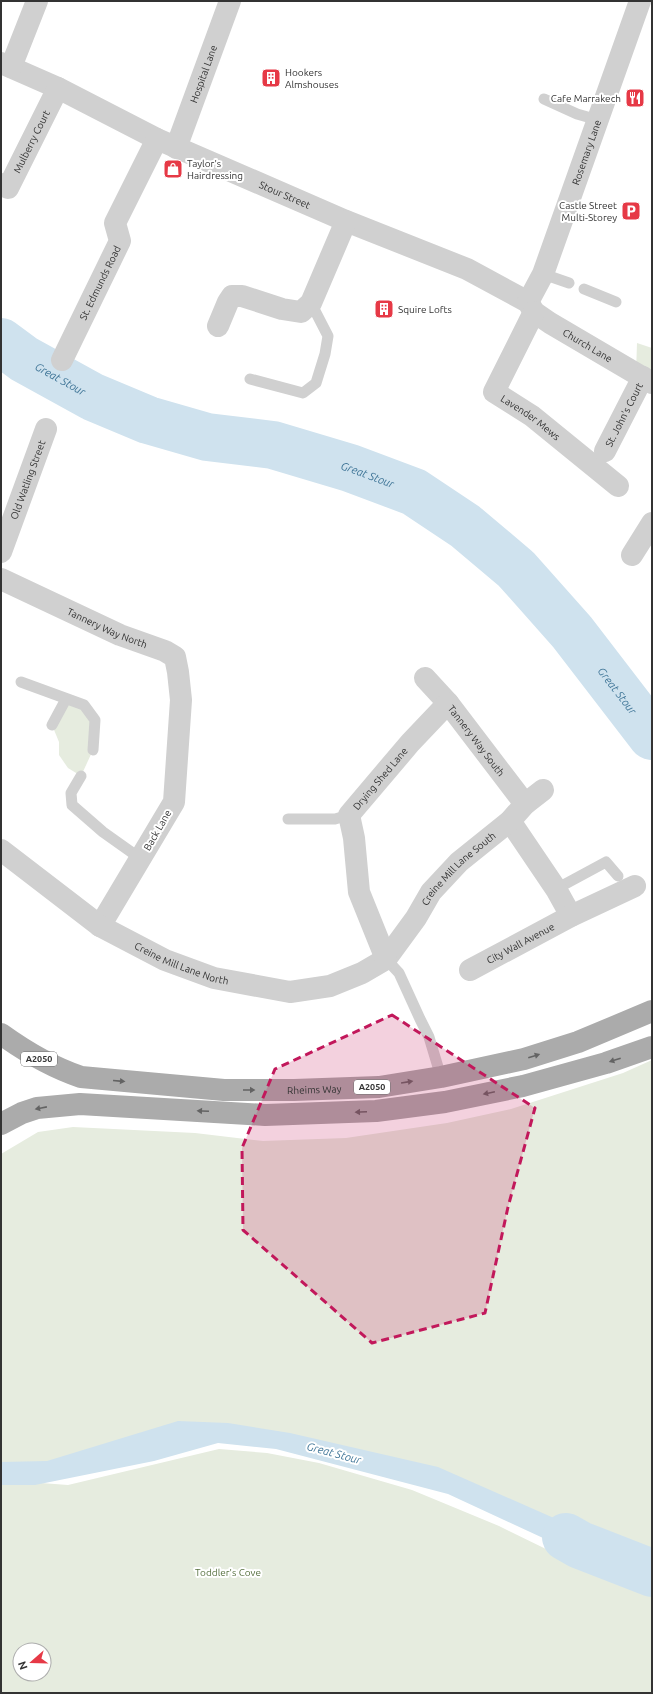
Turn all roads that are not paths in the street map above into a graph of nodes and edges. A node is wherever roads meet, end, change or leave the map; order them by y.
1 (37, 1) edge
2 (230, 1) edge
3 (640, 1) edge
4 (6, 65) edge
5 (58, 88) junction
6 (544, 99) dead end
7 (598, 120) junction
8 (167, 143) junction
9 (1, 184) edge
10 (346, 222) junction
11 (543, 274) junction
12 (569, 283) dead end
13 (584, 289) dead end
14 (616, 302) dead end
15 (311, 303) junction
16 (531, 307) junction
17 (218, 326) dead end
18 (62, 360) dead end
19 (250, 379) dead end
20 (648, 380) edge
21 (46, 429) dead end
22 (605, 451) dead end
23 (618, 486) dead end
24 (652, 523) edge
25 (1, 552) edge
26 (632, 555) dead end
27 (1, 579) edge
28 (425, 678) dead end
29 (21, 682) dead end
30 (66, 699) junction
31 (181, 700) joint
32 (448, 703) junction
33 (52, 725) dead end
34 (93, 750) dead end
35 (81, 776) dead end
36 (543, 790) dead end
37 (525, 804) junction
38 (349, 815) junction
39 (288, 819) dead end
40 (510, 821) junction
41 (1, 850) edge
42 (141, 859) junction
43 (626, 881) joint
44 (556, 889) junction
45 (571, 916) junction
46 (100, 926) junction
47 (386, 959) junction
48 (470, 970) dead end
49 (652, 1011) edge
50 (1, 1034) edge
51 (652, 1047) edge
52 (441, 1077) junction
53 (1, 1124) edge

1 - 4 street
2 - 8 street, Hospital Lane
3 - 7 street, Rosemary Lane
4 - 5 street, Stour Street
5 - 8 street, Stour Street
5 - 9 street, Mulberry Court
6 - 7 lane
7 - 11 street, Rosemary Lane
8 - 10 street, Stour Street
8 - 18 street, St. Edmunds Road
10 - 15 street
10 - 16 street, Stour Street
11 - 12 lane
11 - 16 street, Rosemary Lane
13 - 14 lane
15 - 17 street
15 - 19 lane
16 - 20 street, Church Lane
16 - 23 street, Lavender Mews
20 - 22 street, St. John's Court
21 - 25 street, Old Watling Street
24 - 26 street
27 - 31 street, Tannery Way North
28 - 32 street, Tannery Way South
29 - 30 lane
30 - 33 lane
30 - 34 lane
31 - 42 street, Back Lane
32 - 37 street, Tannery Way South
32 - 38 street, Drying Shed Lane
35 - 42 lane
36 - 37 street, Creine Mill Lane South
37 - 40 street, Creine Mill Lane South
38 - 39 lane
38 - 47 street, Drying Shed Lane
40 - 44 street
40 - 47 street, Creine Mill Lane South
41 - 46 street, Creine Mill Lane North
42 - 46 street, Back Lane
43 - 44 lane
43 - 45 street, City Wall Avenue
44 - 45 street
45 - 48 street, City Wall Avenue
46 - 47 street, Creine Mill Lane North
47 - 52 lane
52 -> 49 main road, Rheims Way / A2050
50 -> 52 main road, Rheims Way / A2050
51 -> 53 main road

